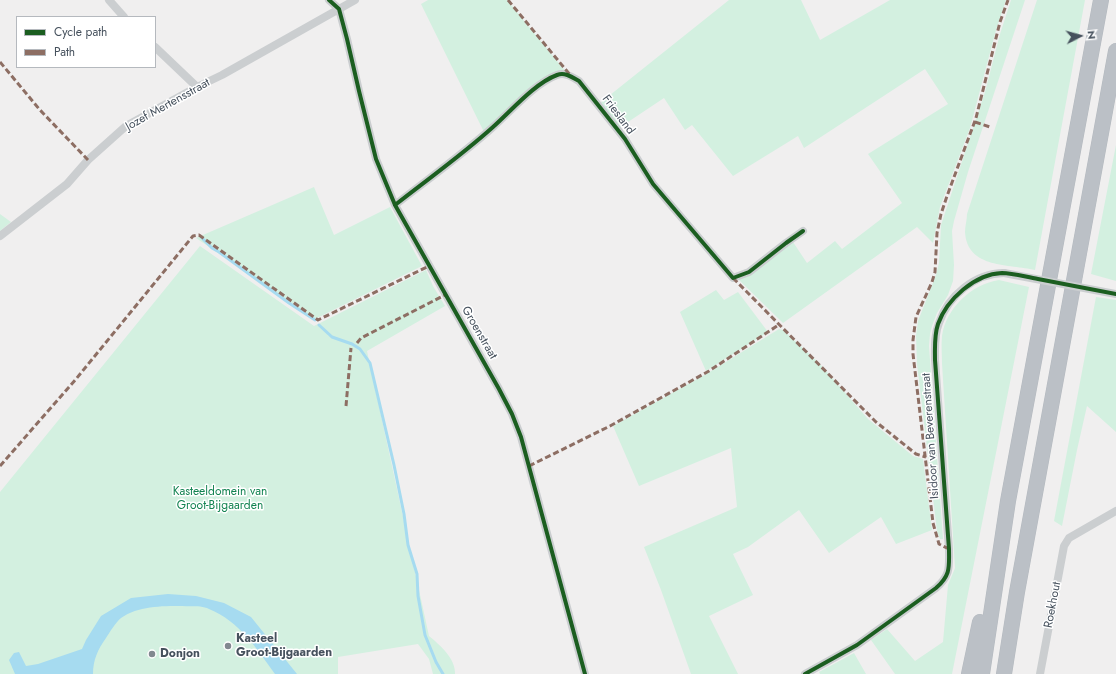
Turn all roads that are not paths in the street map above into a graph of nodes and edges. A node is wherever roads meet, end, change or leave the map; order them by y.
1 (110, 0) edge
2 (329, 0) edge
3 (355, 0) edge
4 (1101, 0) edge
5 (339, 9) junction
6 (123, 16) edge
7 (156, 48) edge
8 (1116, 51) edge
9 (197, 87) junction
10 (1111, 109) edge
11 (395, 205) junction
12 (803, 231) dead end
13 (0, 236) edge
14 (1116, 294) edge
15 (1008, 501) junction
16 (1116, 511) edge
17 (585, 674) edge
18 (805, 674) edge
19 (969, 674) edge
20 (982, 674) edge
21 (1004, 674) edge
22 (1040, 674) edge

1 - 6 street
2 - 5 street
3 - 5 street, Jozef Mertensstraat
4 - 15 highway
5 - 9 street, Jozef Mertensstraat
5 - 11 street, Groenstraat
7 - 9 street
8 - 10 highway
9 - 13 street, Jozef Mertensstraat
10 - 21 highway
11 - 12 street, Friesland
11 - 17 street, Groenstraat
14 - 18 street, Isidoor van Beverenstraat, bridge
15 - 19 highway
15 - 20 highway
16 - 22 street, Roekhout

